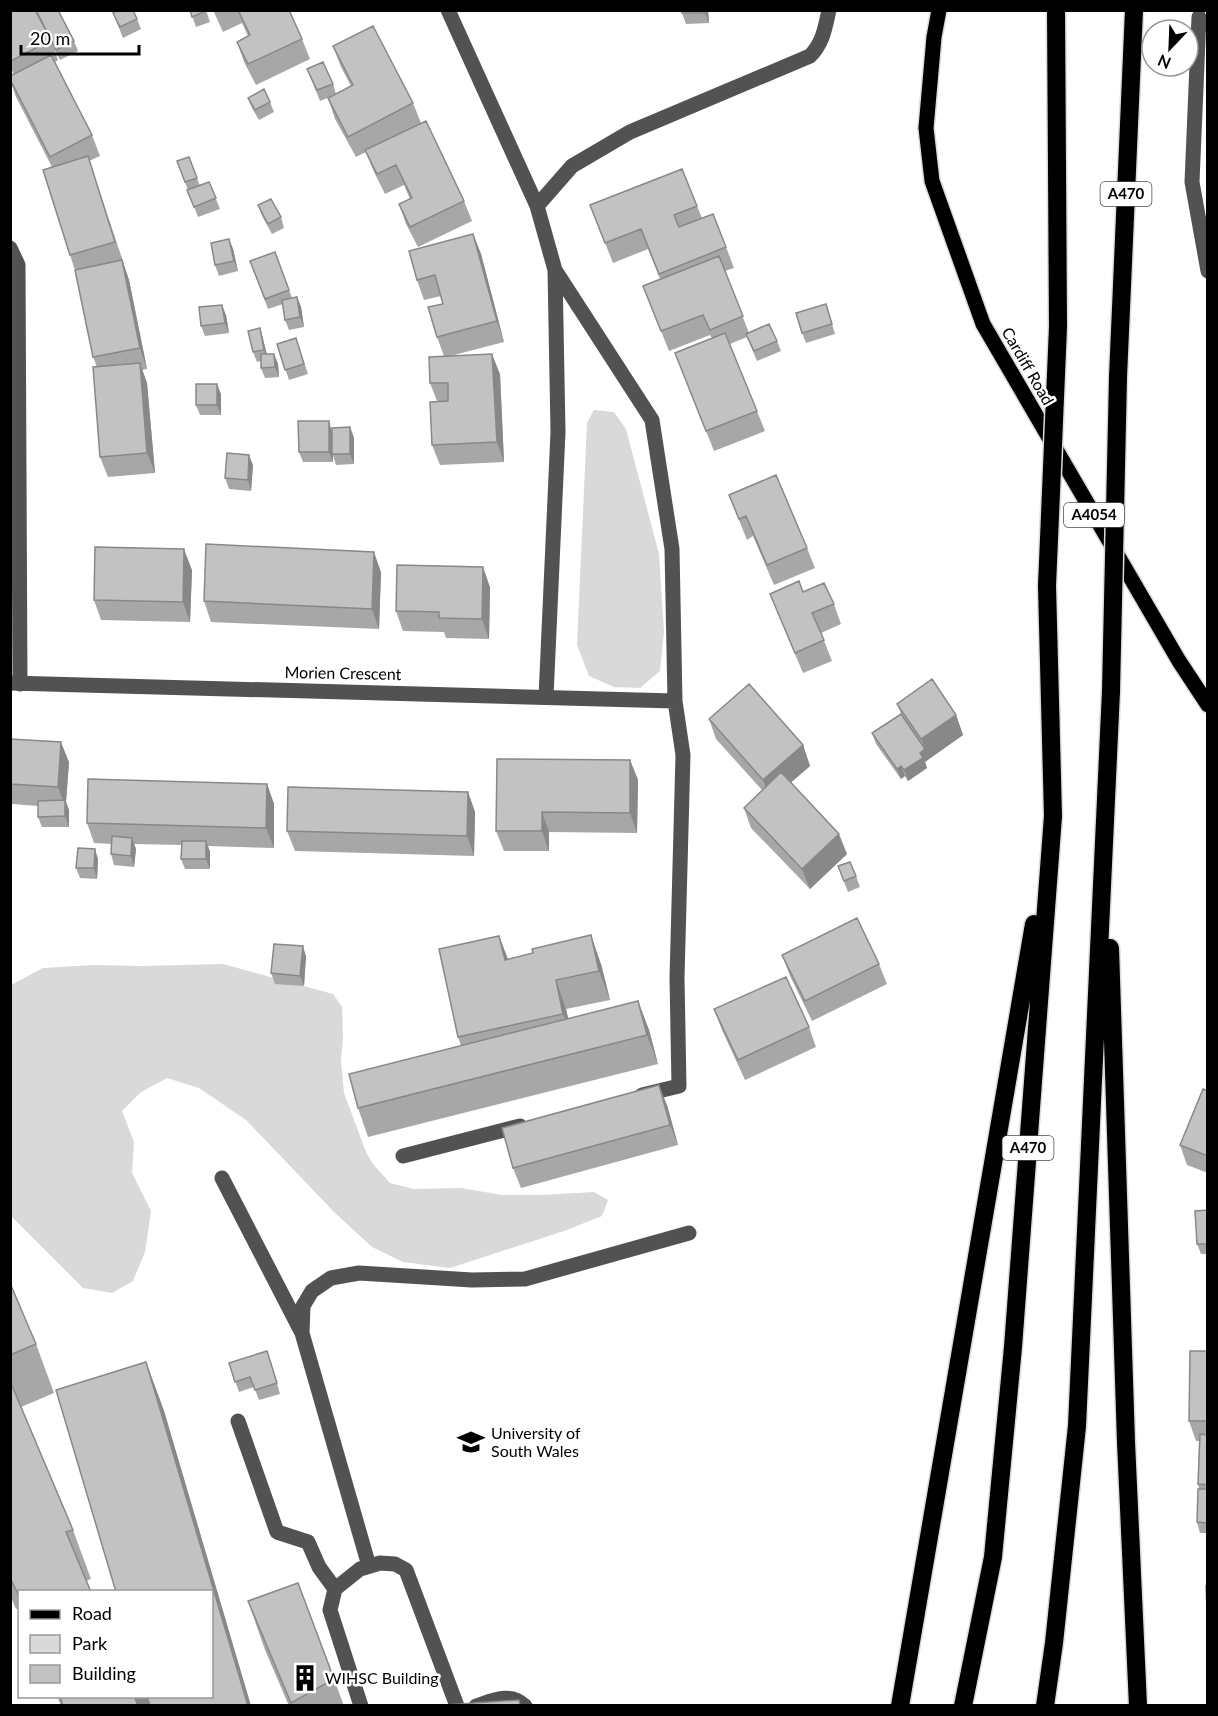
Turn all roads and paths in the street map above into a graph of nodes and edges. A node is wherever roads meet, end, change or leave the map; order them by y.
1 (448, 10) edge
2 (829, 10) edge
3 (939, 10) edge
4 (1056, 10) edge
5 (1134, 10) edge
6 (1199, 17) dead end
7 (537, 206) junction
8 (10, 248) edge
9 (555, 270) junction
10 (1208, 271) edge
11 (15, 683) edge
12 (546, 697) junction
13 (675, 701) junction
14 (1208, 705) edge
15 (1105, 811) junction
16 (1053, 816) junction
17 (633, 1097) edge
18 (529, 1124) edge
19 (403, 1156) dead end
20 (222, 1178) dead end
21 (689, 1233) dead end
22 (302, 1333) junction
23 (238, 1421) dead end
24 (369, 1566) junction
25 (335, 1589) junction
26 (362, 1706) edge
27 (457, 1706) edge
28 (476, 1706) edge
29 (525, 1706) edge
30 (900, 1706) edge
31 (963, 1706) edge
32 (1044, 1706) edge
33 (1138, 1706) edge

1 - 7 street
2 - 7 street
3 - 14 main road, Cardiff Road / A4054
4 - 16 highway, A470, bridge
5 - 15 highway, A470, bridge
6 - 10 street
7 - 9 street
8 - 11 street
9 - 12 street
9 - 13 street
11 - 12 street, Morien Crescent
12 - 13 street, Morien Crescent
13 - 17 street
15 - 32 highway, A470
15 - 33 highway
16 - 30 highway
16 - 31 highway, A470
18 - 19 street
20 - 22 street
21 - 22 street
22 - 24 street
23 - 25 street
24 - 25 street
24 - 27 street
25 - 26 street
28 - 29 street

